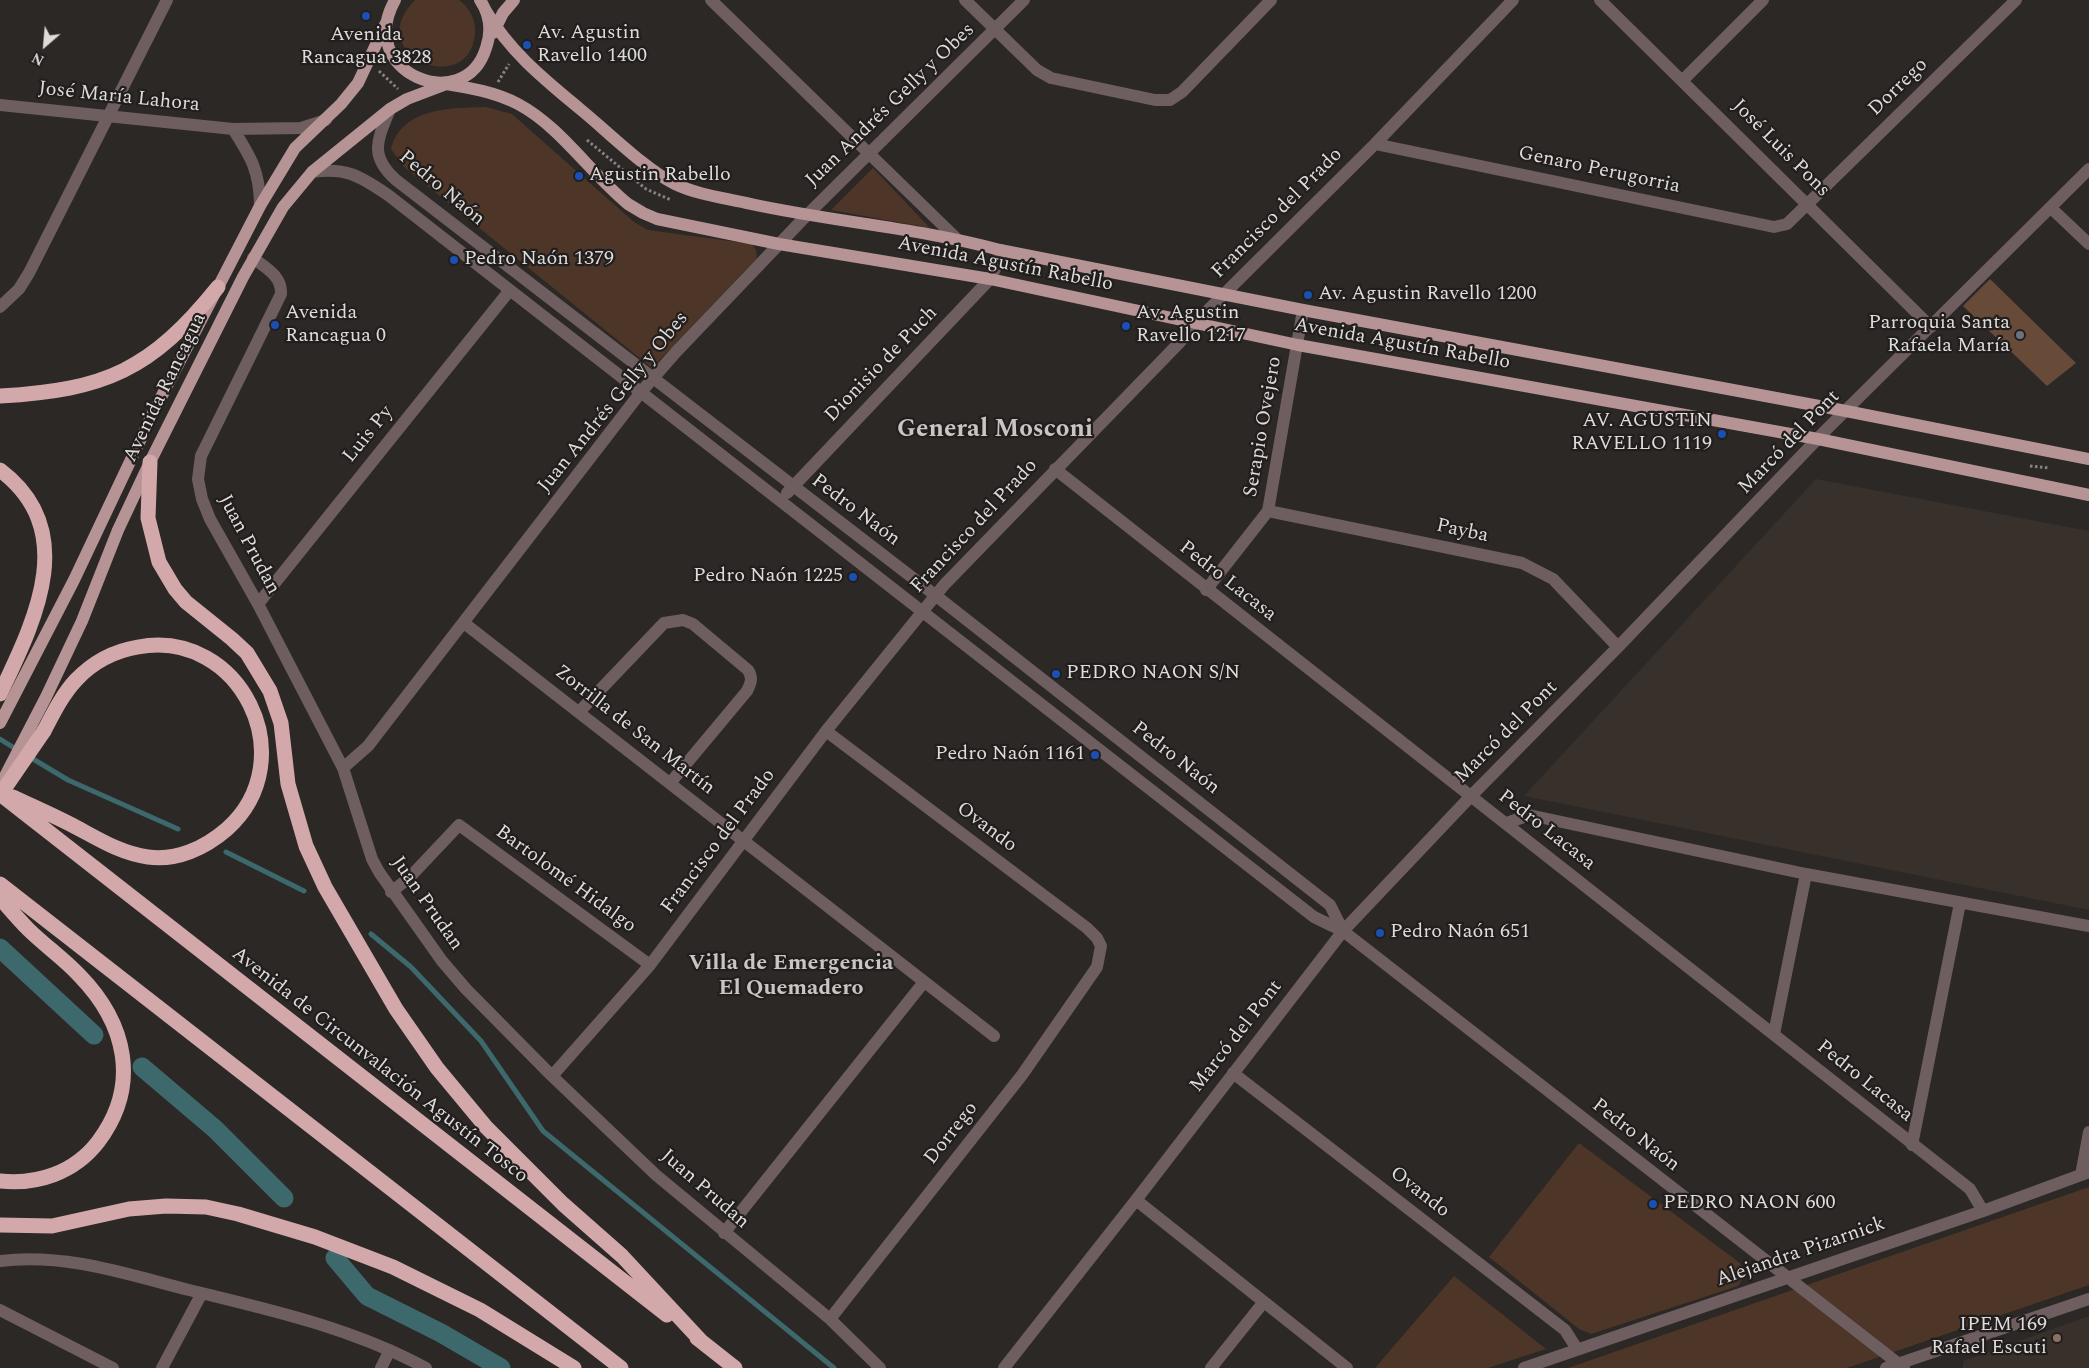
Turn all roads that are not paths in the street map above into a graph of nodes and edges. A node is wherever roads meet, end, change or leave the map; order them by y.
1 (167, 0) edge
2 (395, 0) edge
3 (514, 0) edge
4 (711, 0) edge
5 (965, 0) edge
6 (1024, 0) edge
7 (1270, 0) edge
8 (1513, 0) edge
9 (1600, 0) edge
10 (1763, 0) edge
11 (2016, 0) edge
12 (483, 6) edge
13 (386, 23) junction
14 (496, 27) junction
15 (994, 31) junction
16 (488, 42) junction
17 (1683, 80) junction
18 (450, 82) junction
19 (0, 105) edge
20 (390, 109) junction
21 (107, 115) junction
22 (326, 120) junction
23 (233, 129) junction
24 (1375, 144) junction
25 (868, 153) junction
26 (2089, 169) edge
27 (312, 172) junction
28 (1808, 204) junction
29 (260, 206) junction
30 (2051, 208) junction
31 (806, 216) junction
32 (956, 238) junction
33 (779, 244) junction
34 (2089, 244) edge
35 (1000, 250) junction
36 (253, 258) junction
37 (990, 278) junction
38 (218, 287) junction
39 (510, 290) junction
40 (1224, 293) junction
41 (0, 307) edge
42 (1303, 310) junction
43 (1195, 323) junction
44 (1931, 327) junction
45 (1298, 345) junction
46 (652, 380) junction
47 (642, 392) junction
48 (0, 396) edge
49 (1846, 411) junction
50 (1818, 440) junction
51 (2089, 459) edge
52 (150, 462) junction
53 (1055, 469) junction
54 (0, 470) edge
55 (791, 487) junction
56 (2089, 495) edge
57 (781, 501) junction
58 (1268, 511) junction
59 (1206, 590) junction
60 (935, 595) junction
61 (258, 604) junction
62 (923, 610) junction
63 (464, 623) junction
64 (1618, 647) junction
65 (5, 700) edge
66 (579, 712) junction
67 (0, 723) edge
68 (38, 727) junction
69 (826, 731) junction
70 (343, 768) junction
71 (671, 782) junction
72 (0, 786) edge
73 (0, 793) edge
74 (1470, 796) junction
75 (1507, 823) junction
76 (744, 840) junction
77 (1806, 874) junction
78 (0, 884) edge
79 (390, 892) junction
80 (0, 898) edge
81 (1960, 903) junction
82 (2089, 926) edge
83 (1343, 931) junction
84 (650, 965) junction
85 (1096, 967) joint
86 (924, 982) junction
87 (1774, 1034) junction
88 (994, 1036) dead end
89 (1233, 1073) junction
90 (552, 1076) junction
91 (2089, 1132) edge
92 (1912, 1145) junction
93 (2085, 1173) edge
94 (0, 1181) edge
95 (1136, 1200) junction
96 (1983, 1211) junction
97 (0, 1225) edge
98 (724, 1234) junction
99 (0, 1261) edge
100 (1785, 1277) junction
101 (202, 1293) junction
102 (2089, 1299) edge
103 (1263, 1303) junction
104 (0, 1310) edge
105 (830, 1319) junction
106 (703, 1343) junction
107 (1577, 1349) junction
108 (390, 1350) junction
109 (1902, 1366) edge
110 (113, 1368) edge
111 (162, 1368) edge
112 (381, 1368) edge
113 (426, 1368) edge
114 (574, 1368) edge
115 (621, 1368) edge
116 (735, 1368) edge
117 (880, 1368) edge
118 (1004, 1368) edge
119 (1211, 1368) edge
120 (1347, 1368) edge
121 (1524, 1368) edge
122 (1886, 1368) edge

1 - 21 street
2 - 13 main road, Avenida Rancagua
3 - 14 main road, Avenida Rancagua
4 - 25 street
5 - 15 street
6 - 15 street, Juan Andrés Gelly y Obes
7 - 15 street
8 - 24 street, Francisco del Prado
9 - 17 street, José Luis Pons
10 - 17 street
11 - 28 street, Dorrego
12 - 14 main road, Avenida Agustín Rabello
12 - 16 main road
13 - 18 main road, Avenida Agustín Rabello
13 - 22 main road, Avenida Rancagua
14 - 16 main road, Avenida Rancagua
14 - 31 main road, Avenida Agustín Rabello
15 - 25 street, Juan Andrés Gelly y Obes
16 - 18 main road, Avenida Rancagua
17 - 28 street, José Luis Pons
18 - 20 main road, Avenida Rancagua
18 - 33 main road, Avenida Agustín Rabello
19 - 21 street, José María Lahora
20 - 27 main road, Avenida Rancagua
20 - 46 street, Pedro Naón
21 - 23 street, José María Lahora
21 - 41 street
22 - 23 street, José María Lahora
22 - 29 main road, Avenida Rancagua
23 - 29 street
24 - 28 street, Genaro Perugorria
24 - 40 street, Francisco del Prado
25 - 31 street, Juan Andrés Gelly y Obes
25 - 32 street
26 - 30 street, Marcó del Pont
27 - 36 main road, Avenida Rancagua
27 - 39 street, Pedro Naón
28 - 44 street, José Luis Pons
29 - 38 main road, Avenida Rancagua
30 - 34 street
30 - 44 street, Marcó del Pont
31 - 32 main road, Avenida Agustín Rabello
31 - 33 street, Juan Andrés Gelly y Obes
32 - 35 main road, Avenida Agustín Rabello
33 - 37 main road, Avenida Agustín Rabello
33 - 46 street, Juan Andrés Gelly y Obes
35 - 37 street, Dionisio de Puch
35 - 40 main road, Avenida Agustín Rabello
36 - 52 main road, Avenida Rancagua
36 - 61 street, Juan Prudan
37 - 43 main road, Avenida Agustín Rabello
37 - 55 street, Dionisio de Puch
38 - 48 highway
38 - 65 main road, Avenida Rancagua
39 - 47 street, Pedro Naón
39 - 61 street, Luis Py
40 - 42 main road, Avenida Agustín Rabello
40 - 43 street, Francisco del Prado
42 - 45 street, Serapio Ovejero
42 - 49 main road, Avenida Agustín Rabello
43 - 45 main road, Avenida Agustín Rabello
43 - 53 street, Francisco del Prado
44 - 49 street, Marcó del Pont
45 - 50 main road, Avenida Agustín Rabello
45 - 58 street, Serapio Ovejero
46 - 47 street, Juan Andrés Gelly y Obes
46 - 55 street, Pedro Naón
47 - 57 street, Pedro Naón
47 - 63 street, Juan Andrés Gelly y Obes
49 - 50 street, Marcó del Pont
49 - 51 main road, Avenida Agustín Rabello
50 - 56 main road, Avenida Agustín Rabello
50 - 64 street, Marcó del Pont
52 - 68 main road, Avenida Rancagua
52 - 106 highway
53 - 59 street, Pedro Lacasa
53 - 60 street, Francisco del Prado
54 - 65 highway
55 - 57 street, Dionisio de Puch
55 - 60 street, Pedro Naón
57 - 62 street, Pedro Naón
58 - 59 street, Serapio Ovejero
58 - 64 street, Payba
59 - 74 street, Pedro Lacasa
60 - 62 street, Francisco del Prado
60 - 83 street, Pedro Naón
61 - 70 street, Juan Prudan
62 - 69 street, Francisco del Prado
62 - 83 street, Pedro Naón
63 - 66 street, Zorrilla de San Martín
63 - 70 street, Juan Andrés Gelly y Obes
64 - 74 street, Marcó del Pont
65 - 67 main road, Avenida Rancagua
66 - 71 street, Zorrilla de San Martín
66 - 71 street
68 - 72 main road, Avenida Rancagua
68 - 73 highway, bridge
68 - 73 highway
69 - 76 street, Francisco del Prado
69 - 85 street, Ovando
70 - 79 street, Juan Prudan
71 - 76 street, Zorrilla de San Martín
73 - 106 highway, Avenida de Circunvalación Agustín Tosco
74 - 75 street, Pedro Lacasa
74 - 83 street, Marcó del Pont
75 - 77 street
75 - 87 street, Pedro Lacasa
76 - 84 street, Francisco del Prado
76 - 86 street, Zorrilla de San Martín
77 - 81 street
77 - 87 street
78 - 115 highway
79 - 84 street, Bartolomé Hidalgo
79 - 90 street, Juan Prudan
80 - 94 highway
81 - 82 street
81 - 92 street
83 - 89 street, Marcó del Pont
83 - 100 street, Pedro Naón
84 - 90 street, Francisco del Prado
85 - 105 street, Dorrego
86 - 88 street, Zorrilla de San Martín
86 - 98 street
87 - 92 street, Pedro Lacasa
89 - 95 street, Marcó del Pont
89 - 107 street, Ovando
90 - 98 street, Juan Prudan
91 - 93 street
92 - 96 street, Pedro Lacasa
93 - 96 street, Alejandra Pizarnick
95 - 103 street
95 - 118 street, Marcó del Pont
96 - 100 street, Alejandra Pizarnick
97 - 114 highway
98 - 105 street, Juan Prudan
99 - 101 street
100 - 107 street, Alejandra Pizarnick
100 - 109 street, Pedro Naón
101 - 108 street
101 - 111 street
102 - 109 street
103 - 119 street
103 - 120 street
104 - 110 street
105 - 117 street, Juan Prudan
106 - 116 highway, Avenida de Circunvalación Agustín Tosco
107 - 121 street, Alejandra Pizarnick
108 - 112 street
108 - 113 street
109 - 122 street

